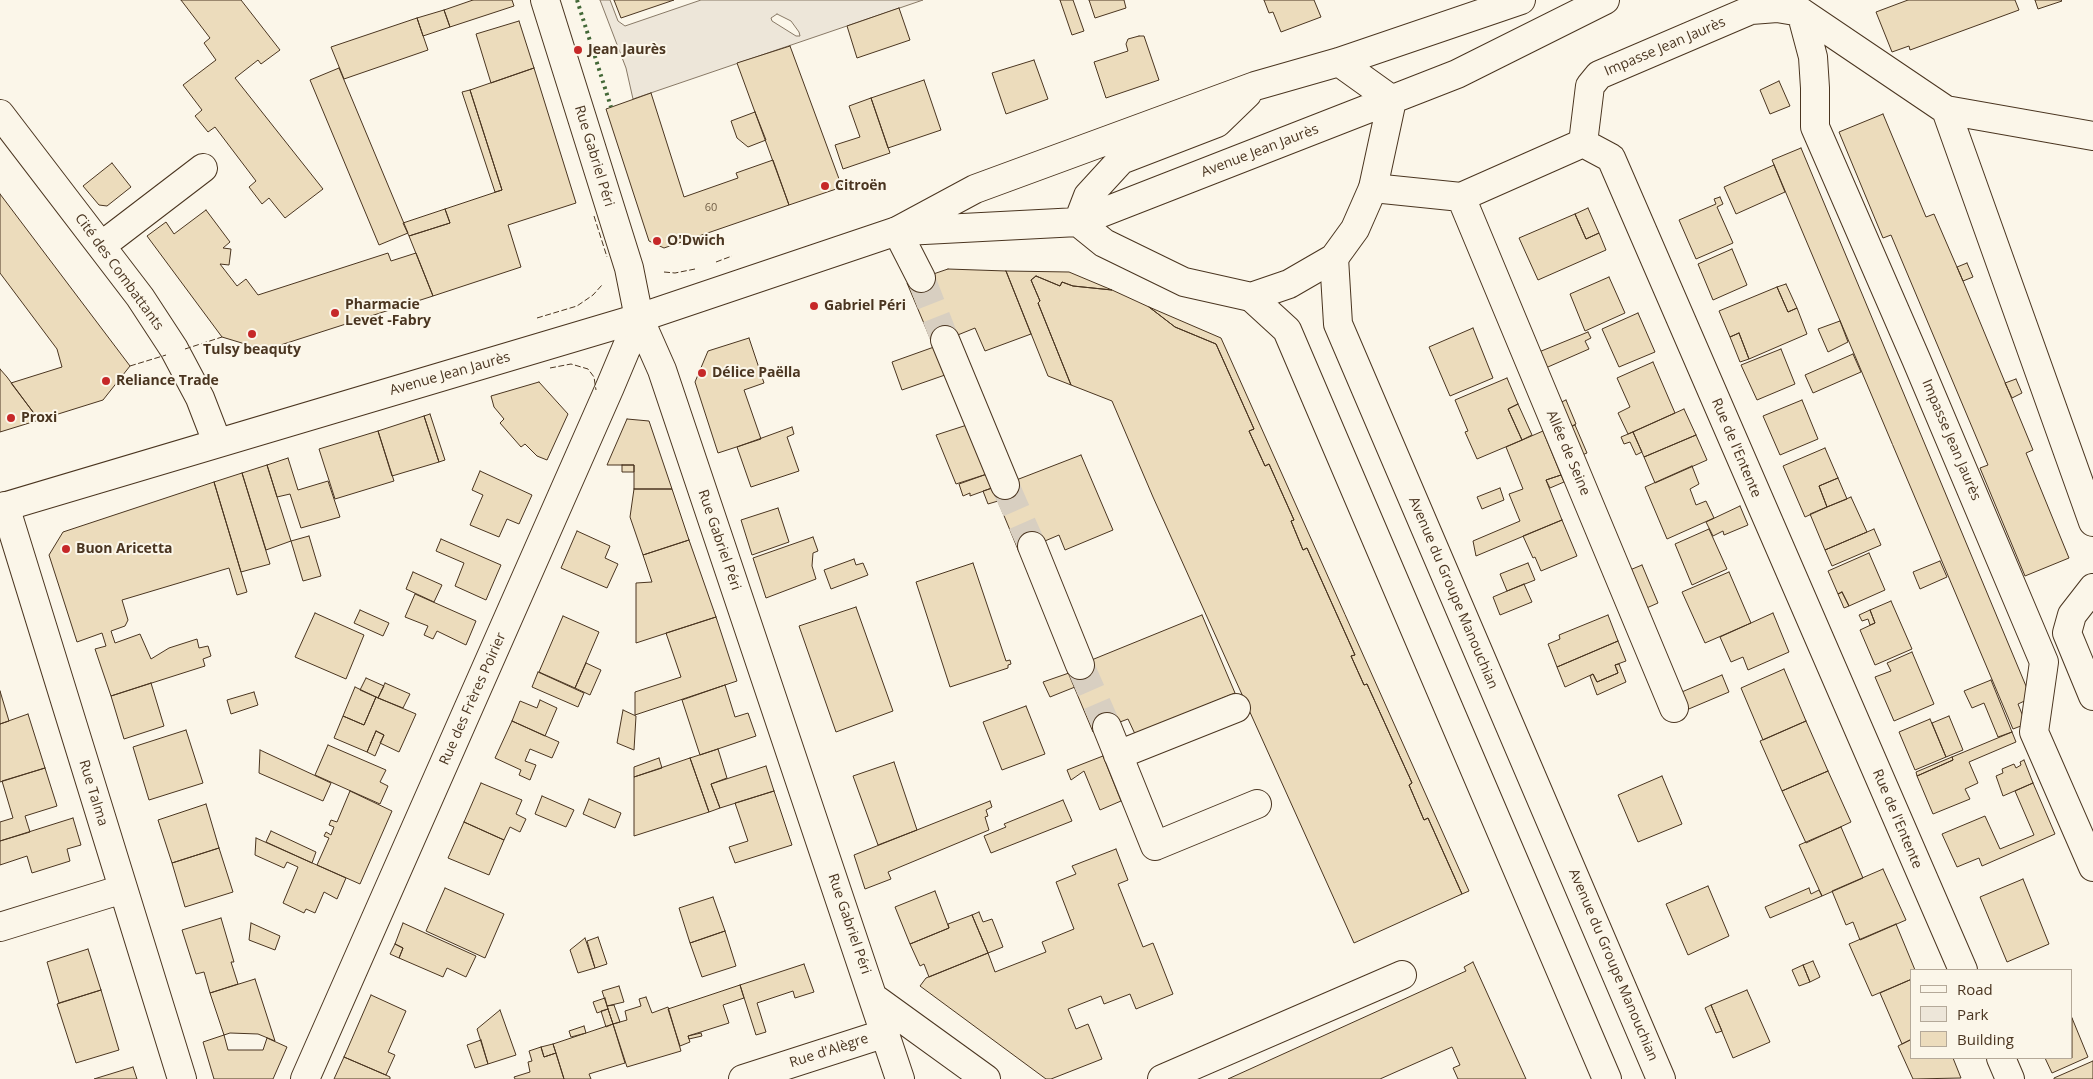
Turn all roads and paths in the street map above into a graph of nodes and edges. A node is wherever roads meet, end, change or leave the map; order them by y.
1 (545, 0) edge
2 (1605, 0) edge
3 (1512, 2) edge
4 (1808, 6) edge
5 (1339, 62) junction
6 (1255, 86) junction
7 (1392, 100) junction
8 (1946, 110) junction
9 (0, 114) edge
10 (2093, 136) edge
11 (1583, 143) junction
12 (203, 168) dead end
13 (1373, 188) junction
14 (1461, 197) junction
15 (1078, 222) junction
16 (897, 231) junction
17 (101, 246) junction
18 (1334, 258) junction
19 (921, 278) tunnel mouth
20 (1251, 297) junction
21 (638, 318) junction
22 (945, 340) tunnel mouth
23 (218, 442) junction
24 (1005, 485) tunnel mouth
25 (2, 507) edge
26 (2093, 522) edge
27 (1032, 546) tunnel mouth
28 (2093, 588) edge
29 (1080, 665) tunnel mouth
30 (2093, 696) edge
31 (1236, 708) dead end
32 (1674, 708) dead end
33 (1107, 727) tunnel mouth
34 (1118, 755) junction
35 (1257, 804) dead end
36 (2093, 867) edge
37 (123, 889) junction
38 (0, 927) edge
39 (1963, 969) edge
40 (1402, 975) dead end
41 (874, 998) junction
42 (886, 1032) junction
43 (2001, 1059) edge
44 (182, 1079) edge
45 (305, 1079) edge
46 (743, 1079) edge
47 (900, 1079) edge
48 (986, 1079) edge
49 (1162, 1079) edge
50 (1607, 1079) edge
51 (1661, 1079) edge
52 (2010, 1079) edge

1 - 21 street, Rue Gabriel Péri
2 - 7 street, Avenue Jean Jaurès
3 - 5 street, Avenue Jean Jaurès
4 - 8 street, Impasse Jean Jaurès
4 - 11 street, Impasse Jean Jaurès
4 - 36 street, Impasse Jean Jaurès
5 - 6 street, Avenue Jean Jaurès
5 - 7 street
6 - 15 street
6 - 16 street, Avenue Jean Jaurès
7 - 13 street
7 - 15 street, Avenue Jean Jaurès
8 - 10 street, Impasse Jean Jaurès
8 - 26 street
9 - 17 street, Cité des Combattants
11 - 14 street
11 - 39 street, Rue de l'Entente
12 - 17 street
13 - 14 street
13 - 18 street
14 - 32 street, Allée de Seine
15 - 16 street, Avenue Jean Jaurès
15 - 20 street
16 - 19 street
16 - 21 street, Avenue Jean Jaurès
17 - 23 street, Cité des Combattants
18 - 20 street
18 - 51 street, Avenue du Groupe Manouchian
20 - 50 street
21 - 23 street, Avenue Jean Jaurès
21 - 41 street, Rue Gabriel Péri
21 - 45 street, Rue des Frères Poirier
22 - 24 street
23 - 25 street, Avenue Jean Jaurès
25 - 37 street, Rue Talma
27 - 29 street
28 - 30 street
31 - 34 street
33 - 34 street
34 - 35 street
37 - 38 street
37 - 44 street, Rue Talma
40 - 49 street
41 - 42 street, Rue Gabriel Péri
41 - 48 street
42 - 46 street, Rue d'Alègre
42 - 47 street, Rue Gabriel Péri
43 - 52 street

